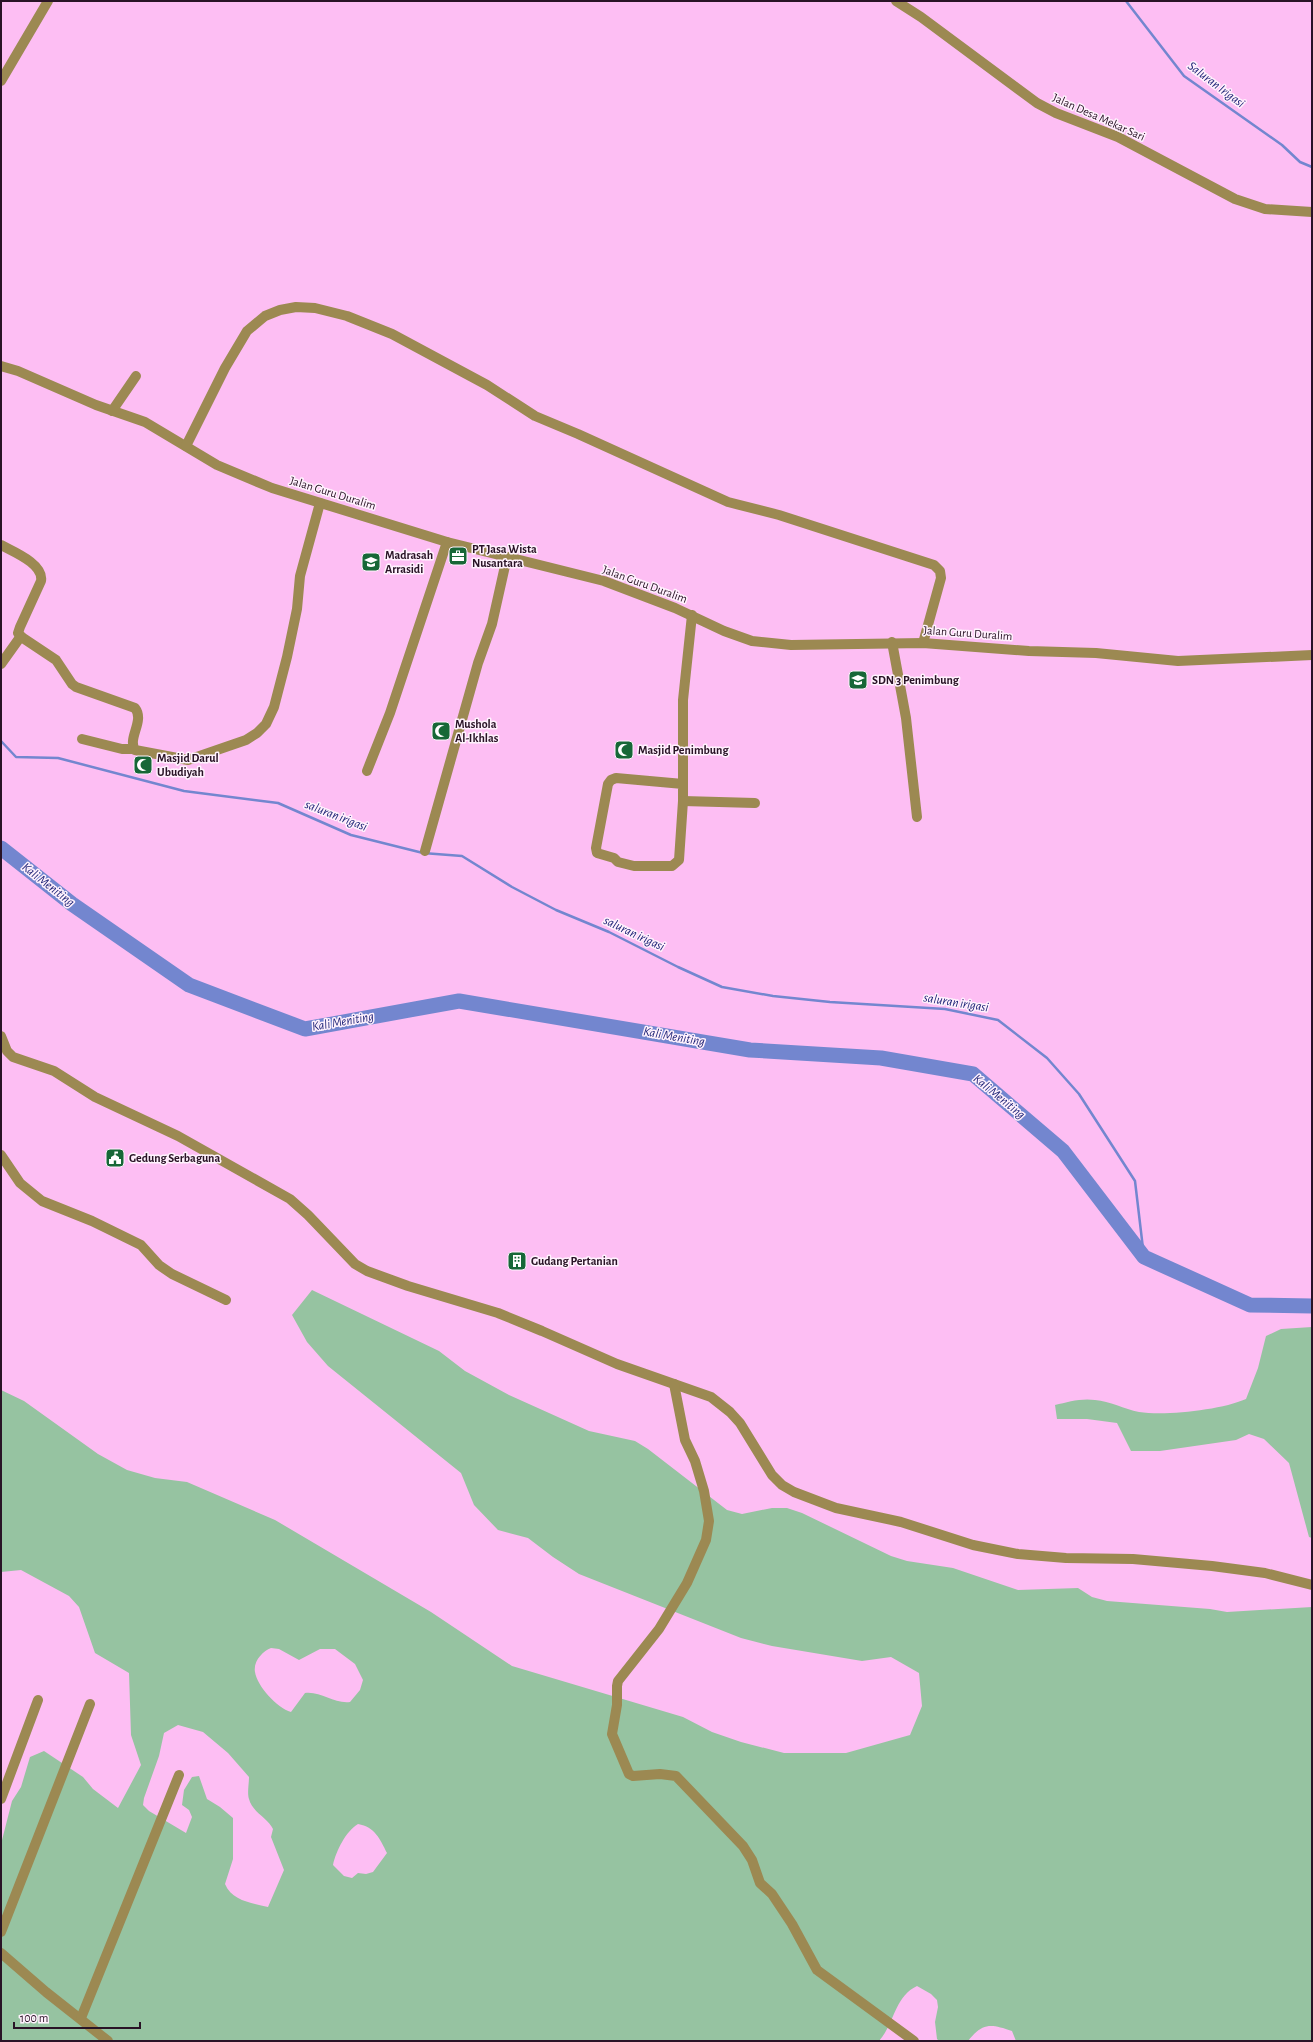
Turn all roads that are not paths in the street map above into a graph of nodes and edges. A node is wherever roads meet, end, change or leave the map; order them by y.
1 (48, 1) edge
2 (896, 1) edge
3 (1, 81) edge
4 (1312, 212) edge
5 (1, 366) edge
6 (136, 376) dead end
7 (112, 411) junction
8 (186, 446) junction
9 (320, 503) junction
10 (447, 542) junction
11 (1, 545) edge
12 (507, 557) junction
13 (692, 615) junction
14 (21, 636) junction
15 (892, 642) junction
16 (923, 643) junction
17 (1312, 655) edge
18 (1, 664) edge
19 (82, 739) dead end
20 (134, 749) junction
21 (367, 771) dead end
22 (683, 784) junction
23 (683, 801) junction
24 (755, 803) dead end
25 (917, 817) dead end
26 (425, 851) dead end
27 (1, 1036) edge
28 (1, 1155) edge
29 (226, 1300) dead end
30 (674, 1384) junction
31 (1312, 1585) edge
32 (38, 1700) dead end
33 (90, 1704) dead end
34 (179, 1775) dead end
35 (1, 1799) edge
36 (1, 1932) edge
37 (1, 1953) edge
38 (81, 2018) junction
39 (108, 2041) edge
40 (914, 2041) edge

1 - 3 street
2 - 4 street, Jalan Desa Mekar Sari
5 - 7 street, Jalan Guru Duralim
6 - 7 street
7 - 8 street, Jalan Guru Duralim
8 - 9 street, Jalan Guru Duralim
8 - 16 street
9 - 10 street, Jalan Guru Duralim
9 - 20 street
10 - 12 street, Jalan Guru Duralim
10 - 21 street
11 - 14 street
12 - 13 street, Jalan Guru Duralim
12 - 26 street
13 - 15 street, Jalan Guru Duralim
13 - 22 street
14 - 18 street
14 - 20 street
15 - 16 street, Jalan Guru Duralim
15 - 25 street
16 - 17 street, Jalan Guru Duralim
19 - 20 street
22 - 23 street
22 - 23 street
23 - 24 street
27 - 30 street
28 - 29 street
30 - 31 street
30 - 40 street
32 - 35 street
33 - 36 street
34 - 38 street
37 - 38 street
38 - 39 street

